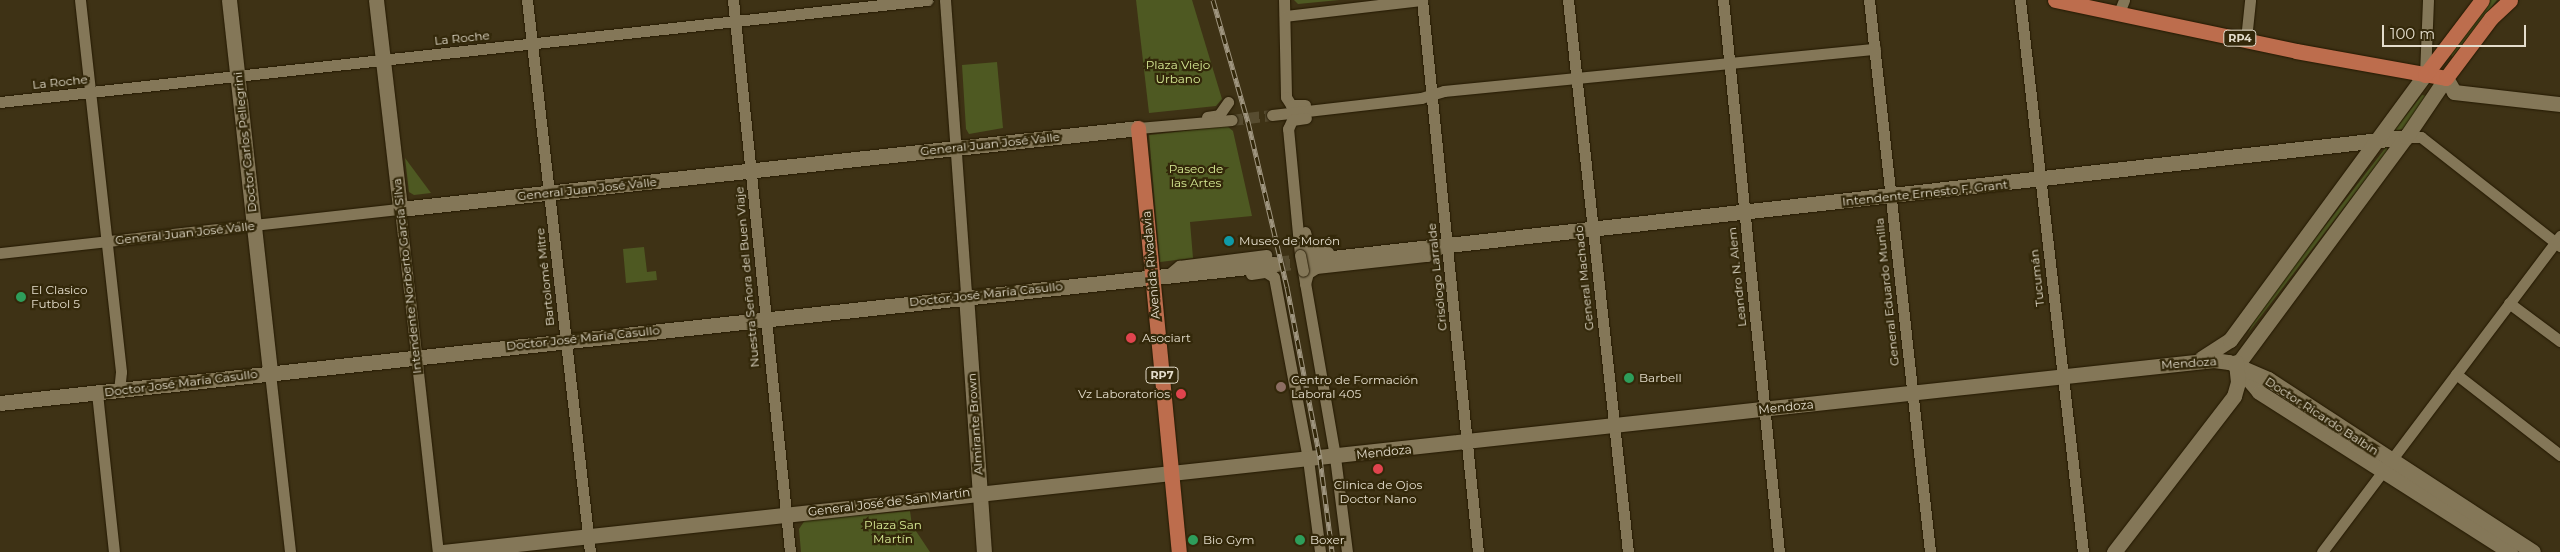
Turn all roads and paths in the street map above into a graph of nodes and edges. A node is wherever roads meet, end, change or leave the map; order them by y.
1 (80, 0) edge
2 (229, 0) edge
3 (376, 0) edge
4 (527, 0) edge
5 (733, 0) edge
6 (927, 0) edge
7 (944, 0) edge
8 (1284, 0) edge
9 (1422, 0) edge
10 (1568, 0) edge
11 (1723, 0) edge
12 (1870, 0) edge
13 (2020, 0) edge
14 (2055, 0) edge
15 (2124, 0) edge
16 (2250, 0) edge
17 (2428, 0) edge
18 (2482, 0) edge
19 (2510, 0) edge
20 (2118, 14) junction
21 (1284, 16) junction
22 (735, 23) junction
23 (2246, 39) junction
24 (532, 44) junction
25 (1875, 49) junction
26 (383, 60) junction
27 (1729, 63) junction
28 (2425, 75) junction
29 (238, 76) junction
30 (1576, 77) junction
31 (2446, 78) junction
32 (89, 93) junction
33 (1432, 94) junction
34 (2560, 94) edge
35 (0, 102) edge
36 (1228, 102) dead end
37 (2560, 104) edge
38 (1334, 108) junction
39 (1272, 115) tunnel mouth
40 (1232, 120) tunnel mouth
41 (1175, 124) junction
42 (1138, 128) junction
43 (2406, 137) junction
44 (2378, 141) junction
45 (956, 148) junction
46 (751, 170) junction
47 (2040, 180) junction
48 (551, 193) junction
49 (1890, 197) junction
50 (400, 209) junction
51 (1744, 213) junction
52 (1298, 223) junction
53 (254, 226) junction
54 (1593, 229) junction
55 (2558, 241) edge
56 (106, 242) junction
57 (1446, 246) junction
58 (0, 253) edge
59 (1303, 262) junction
60 (1270, 264) joint
61 (1160, 277) junction
62 (1305, 284) junction
63 (966, 296) junction
64 (2509, 302) junction
65 (2252, 310) junction
66 (764, 318) junction
67 (566, 340) junction
68 (2560, 341) edge
69 (415, 356) junction
70 (2195, 361) junction
71 (2237, 366) junction
72 (270, 373) junction
73 (2456, 374) junction
74 (2062, 377) junction
75 (119, 390) junction
76 (97, 393) junction
77 (1913, 394) junction
78 (0, 403) edge
79 (1766, 409) junction
80 (1615, 426) junction
81 (1468, 442) junction
82 (2560, 455) edge
83 (1335, 457) junction
84 (1308, 459) junction
85 (2387, 466) junction
86 (1171, 473) junction
87 (979, 492) junction
88 (786, 514) junction
89 (588, 535) junction
90 (114, 552) edge
91 (290, 552) edge
92 (438, 552) edge
93 (443, 552) edge
94 (590, 552) edge
95 (790, 552) edge
96 (984, 552) edge
97 (1179, 552) edge
98 (1320, 552) edge
99 (1347, 552) edge
100 (1478, 552) edge
101 (1628, 552) edge
102 (1779, 552) edge
103 (1930, 552) edge
104 (2082, 552) edge
105 (2114, 552) edge
106 (2322, 552) edge
107 (2510, 552) edge
108 (2533, 552) edge

1 - 32 street
2 - 29 street, Doctor Carlos Pellegrini
3 - 26 street, Intendente Norberto García Silva
4 - 24 street, Bartolomé Mitre
5 - 22 street, Nuestra Señora del Buen Viaje
6 - 22 street, La Roche
7 - 45 street
8 - 21 street
9 - 21 street
9 - 33 street, Crisólogo Larralde
10 - 30 street, General Machado
11 - 27 street, Leandro N. Alem
12 - 25 street, General Eduardo Munilla
13 - 47 street, Tucumán
14 - 20 main road, RP4
15 - 20 street
16 - 23 street
17 - 28 street
18 - 28 main road
19 - 31 main road
20 - 23 main road, RP4
21 - 38 street
22 - 24 street, La Roche
22 - 46 street, Nuestra Señora del Buen Viaje
23 - 28 main road, RP4
24 - 26 street, La Roche
24 - 48 street, Bartolomé Mitre
25 - 27 street
25 - 49 street, General Eduardo Munilla
26 - 29 street, La Roche
26 - 50 street, Intendente Norberto García Silva
27 - 30 street
27 - 51 street, Leandro N. Alem
28 - 31 main road, RP4
28 - 44 street
29 - 32 street, La Roche
29 - 53 street, Doctor Carlos Pellegrini
30 - 33 street
30 - 54 street, General Machado
31 - 34 street
31 - 37 street
31 - 43 street
32 - 35 street, La Roche
32 - 56 street
33 - 38 street
33 - 57 street, Crisólogo Larralde
36 - 41 street, General Juan José Valle
38 - 39 street
38 - 52 street
40 - 41 street, General Juan José Valle
41 - 42 street, General Juan José Valle
42 - 45 street, General Juan José Valle
42 - 61 main road, Avenida Rivadavia / RP7
43 - 44 street, Intendente Ernesto F. Grant
43 - 55 street
43 - 71 street
44 - 47 street, Intendente Ernesto F. Grant
44 - 65 street
45 - 46 street, General Juan José Valle
45 - 63 street
46 - 48 street, General Juan José Valle
46 - 66 street, Nuestra Señora del Buen Viaje
47 - 49 street, Intendente Ernesto F. Grant
47 - 74 street, Tucumán
48 - 50 street, General Juan José Valle
48 - 67 street, Bartolomé Mitre
49 - 51 street, Intendente Ernesto F. Grant
49 - 77 street, General Eduardo Munilla
50 - 53 street, General Juan José Valle
50 - 69 street, Intendente Norberto García Silva
51 - 54 street, Intendente Ernesto F. Grant
51 - 79 street, Leandro N. Alem
52 - 57 street, Intendente Ernesto F. Grant
52 - 59 street
53 - 56 street, General Juan José Valle
53 - 72 street, Doctor Carlos Pellegrini
54 - 57 street, Intendente Ernesto F. Grant
54 - 80 street, General Machado
55 - 64 street
56 - 58 street, General Juan José Valle
56 - 75 street
57 - 59 street, Intendente Ernesto F. Grant
57 - 62 street, Intendente Ernesto F. Grant
57 - 81 street, Crisólogo Larralde
59 - 62 street
60 - 61 street, Doctor José María Casullo
60 - 84 street
61 - 63 street, Doctor José María Casullo
61 - 86 main road, Avenida Rivadavia / RP7
62 - 83 street
63 - 66 street, Doctor José María Casullo
63 - 87 street, Almirante Brown
64 - 68 street
64 - 73 street
65 - 70 street
65 - 71 street
66 - 67 street, Doctor José María Casullo
66 - 88 street, Nuestra Señora del Buen Viaje
67 - 69 street, Doctor José María Casullo
67 - 89 street, Bartolomé Mitre
69 - 72 street, Doctor José María Casullo
69 - 92 street, Intendente Norberto García Silva
70 - 71 street, Mendoza
70 - 74 street, Mendoza
71 - 85 street, Doctor Ricardo Balbín
71 - 105 street
72 - 75 street, Doctor José María Casullo
72 - 91 street, Doctor Carlos Pellegrini
73 - 82 street
73 - 85 street
74 - 77 street, Mendoza
74 - 104 street, Tucumán
75 - 76 street, Doctor José María Casullo
76 - 78 street, Doctor José María Casullo
76 - 90 street
77 - 79 street, Mendoza
77 - 103 street, General Eduardo Munilla
79 - 80 street, Mendoza
79 - 102 street, Leandro N. Alem
80 - 81 street, Mendoza
80 - 101 street, General Machado
81 - 83 street, Mendoza
81 - 100 street, Crisólogo Larralde
83 - 84 street, General José de San Martín
83 - 99 street
84 - 86 street, General José de San Martín
84 - 98 street
85 - 106 street
85 - 107 street, Doctor Ricardo Balbín
85 - 108 street, Doctor Ricardo Balbín
86 - 87 street, General José de San Martín
86 - 97 main road, Avenida Rivadavia / RP7
87 - 88 street, General José de San Martín
87 - 96 street, Almirante Brown
88 - 89 street, General José de San Martín
88 - 95 street, Nuestra Señora del Buen Viaje
89 - 93 street, General José de San Martín
89 - 94 street, Bartolomé Mitre

